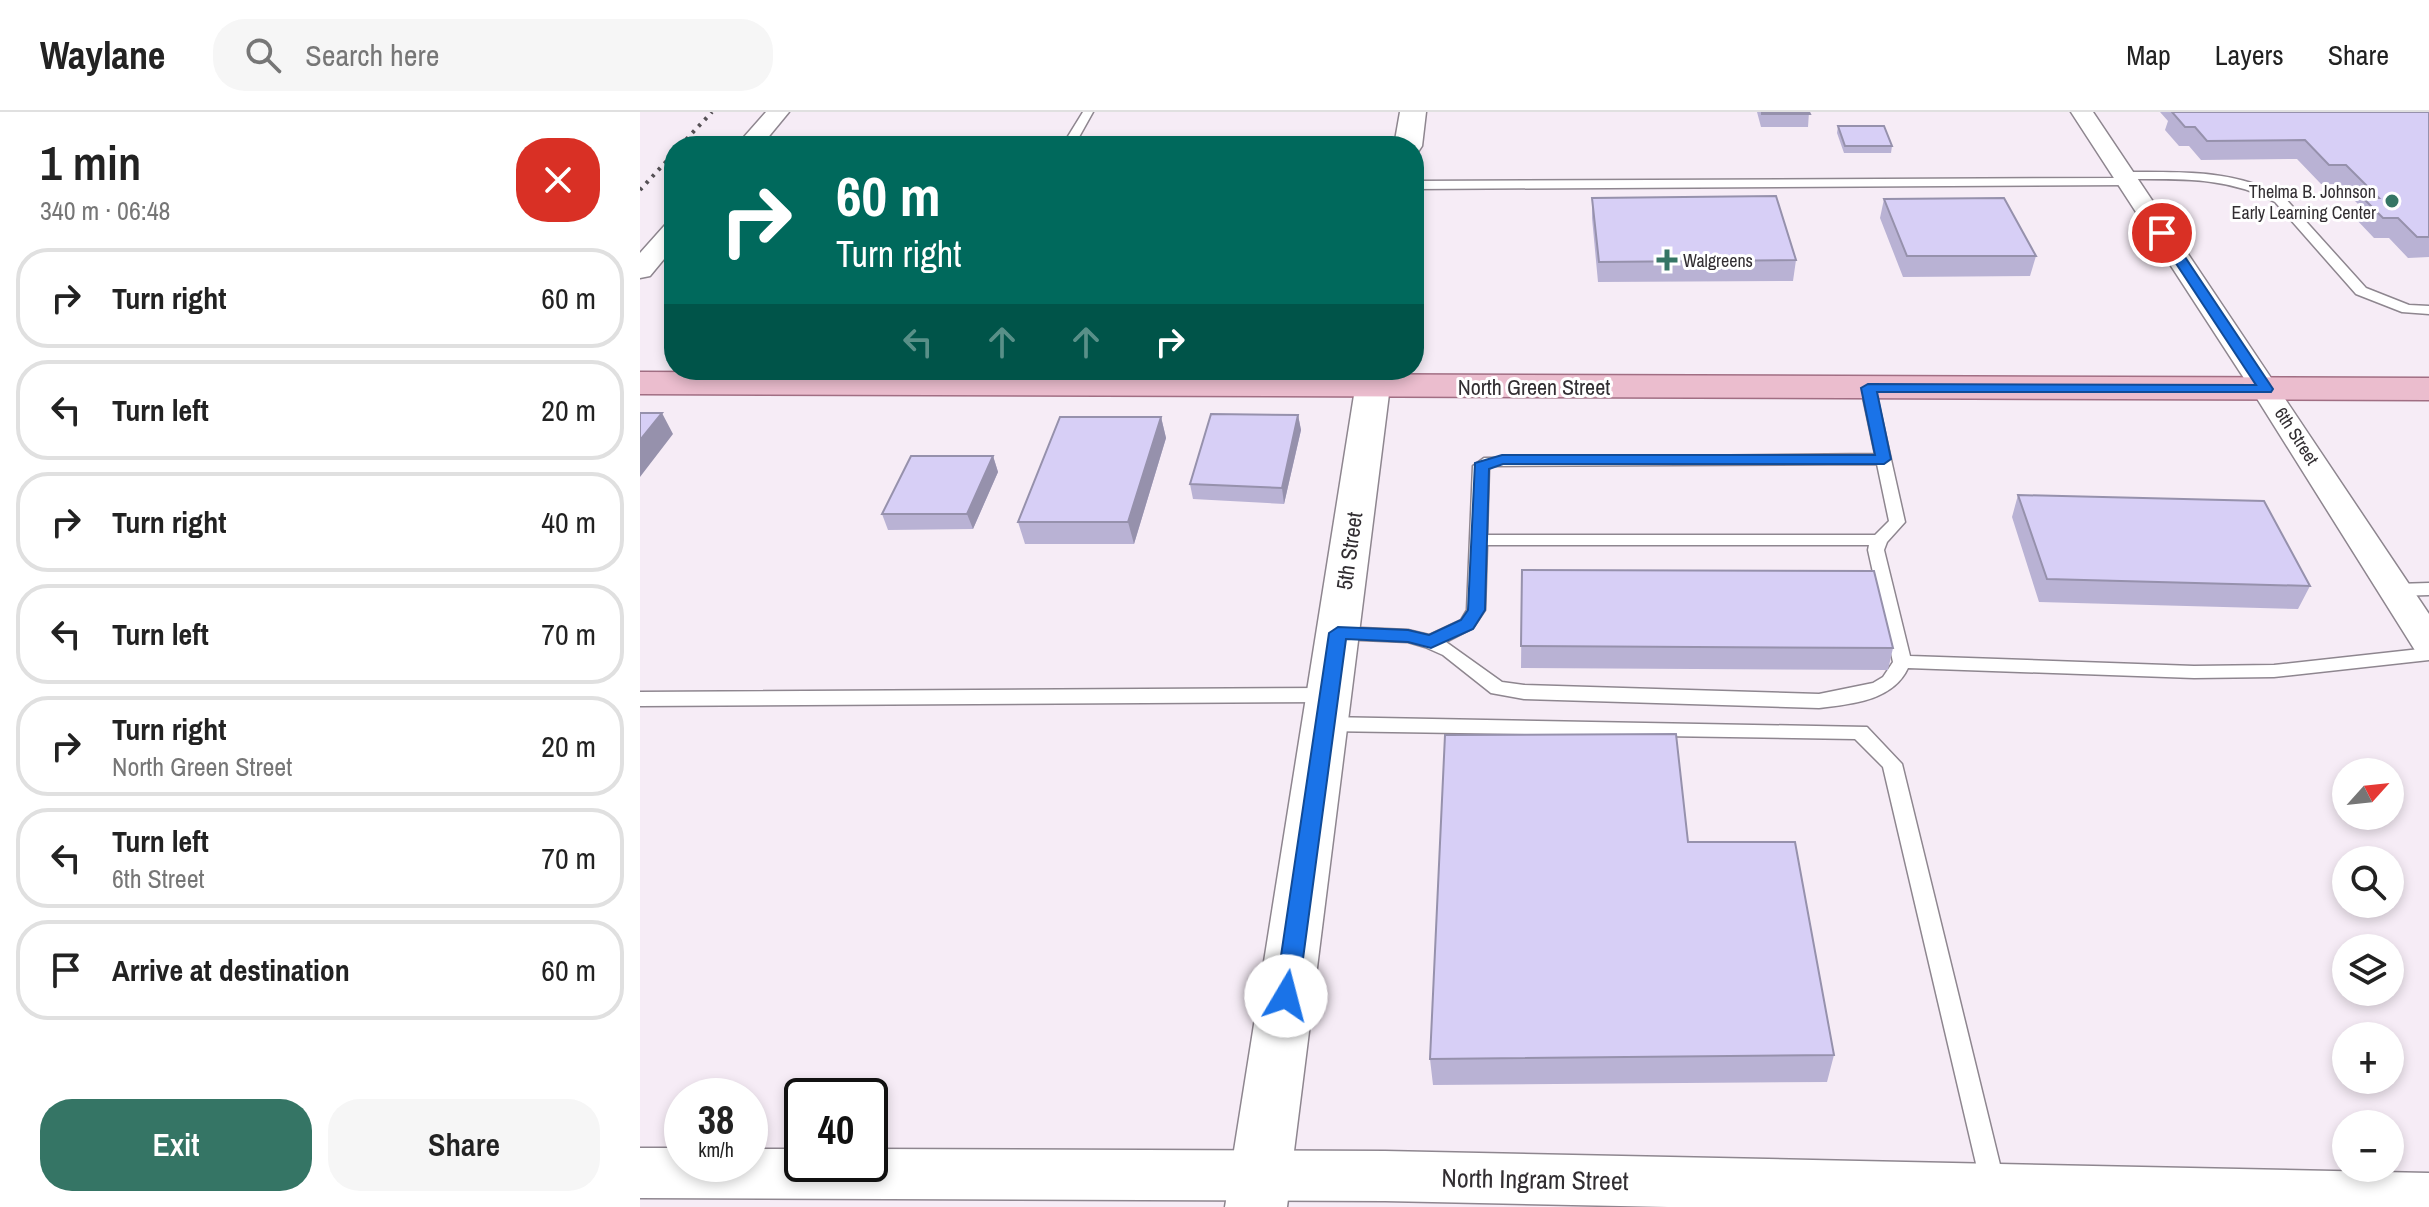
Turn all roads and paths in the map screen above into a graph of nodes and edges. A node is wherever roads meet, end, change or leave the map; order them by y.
1 (778, 112) edge
2 (1088, 112) edge
3 (1413, 112) edge
4 (2082, 112) edge
5 (757, 136) edge
6 (1074, 136) edge
7 (1409, 136) edge
8 (2126, 178) junction
9 (1424, 185) edge
10 (664, 242) edge
11 (640, 270) edge
12 (2429, 310) edge
13 (1424, 379) edge
14 (789, 380) edge
15 (1373, 380) edge
16 (640, 383) edge
17 (1868, 388) junction
18 (2266, 389) junction
19 (2429, 389) edge
20 (1884, 459) junction
21 (1477, 540) junction
22 (1879, 540) junction
23 (2429, 589) edge
24 (2396, 590) junction
25 (1338, 633) junction
26 (1431, 642) junction
27 (2429, 643) edge
28 (2429, 654) edge
29 (1902, 662) junction
30 (640, 699) edge
31 (1326, 710) junction
32 (640, 1173) edge
33 (1994, 1189) junction
34 (1258, 1192) edge
35 (2429, 1198) edge

1 - 5 street
2 - 6 lane
3 - 7 street
4 - 8 street, 6th Street
8 - 9 lane
8 - 12 lane
8 - 18 street, 6th Street
10 - 11 street
13 - 17 main road, North Green Street
14 - 16 main road, North Green Street
15 - 25 street, 5th Street
17 - 18 main road, North Green Street
17 - 20 lane
18 - 19 main road, North Green Street
18 - 24 street, 6th Street
20 - 21 lane
20 - 22 lane
21 - 22 lane
21 - 26 lane
22 - 29 lane
23 - 24 lane
24 - 27 street, 6th Street
25 - 26 lane
25 - 31 street, 5th Street
26 - 29 lane
28 - 29 lane
30 - 31 lane
31 - 33 lane
31 - 34 street, 5th Street
32 - 34 street, North Ingram Street
33 - 34 street, North Ingram Street
33 - 35 street, North Ingram Street

